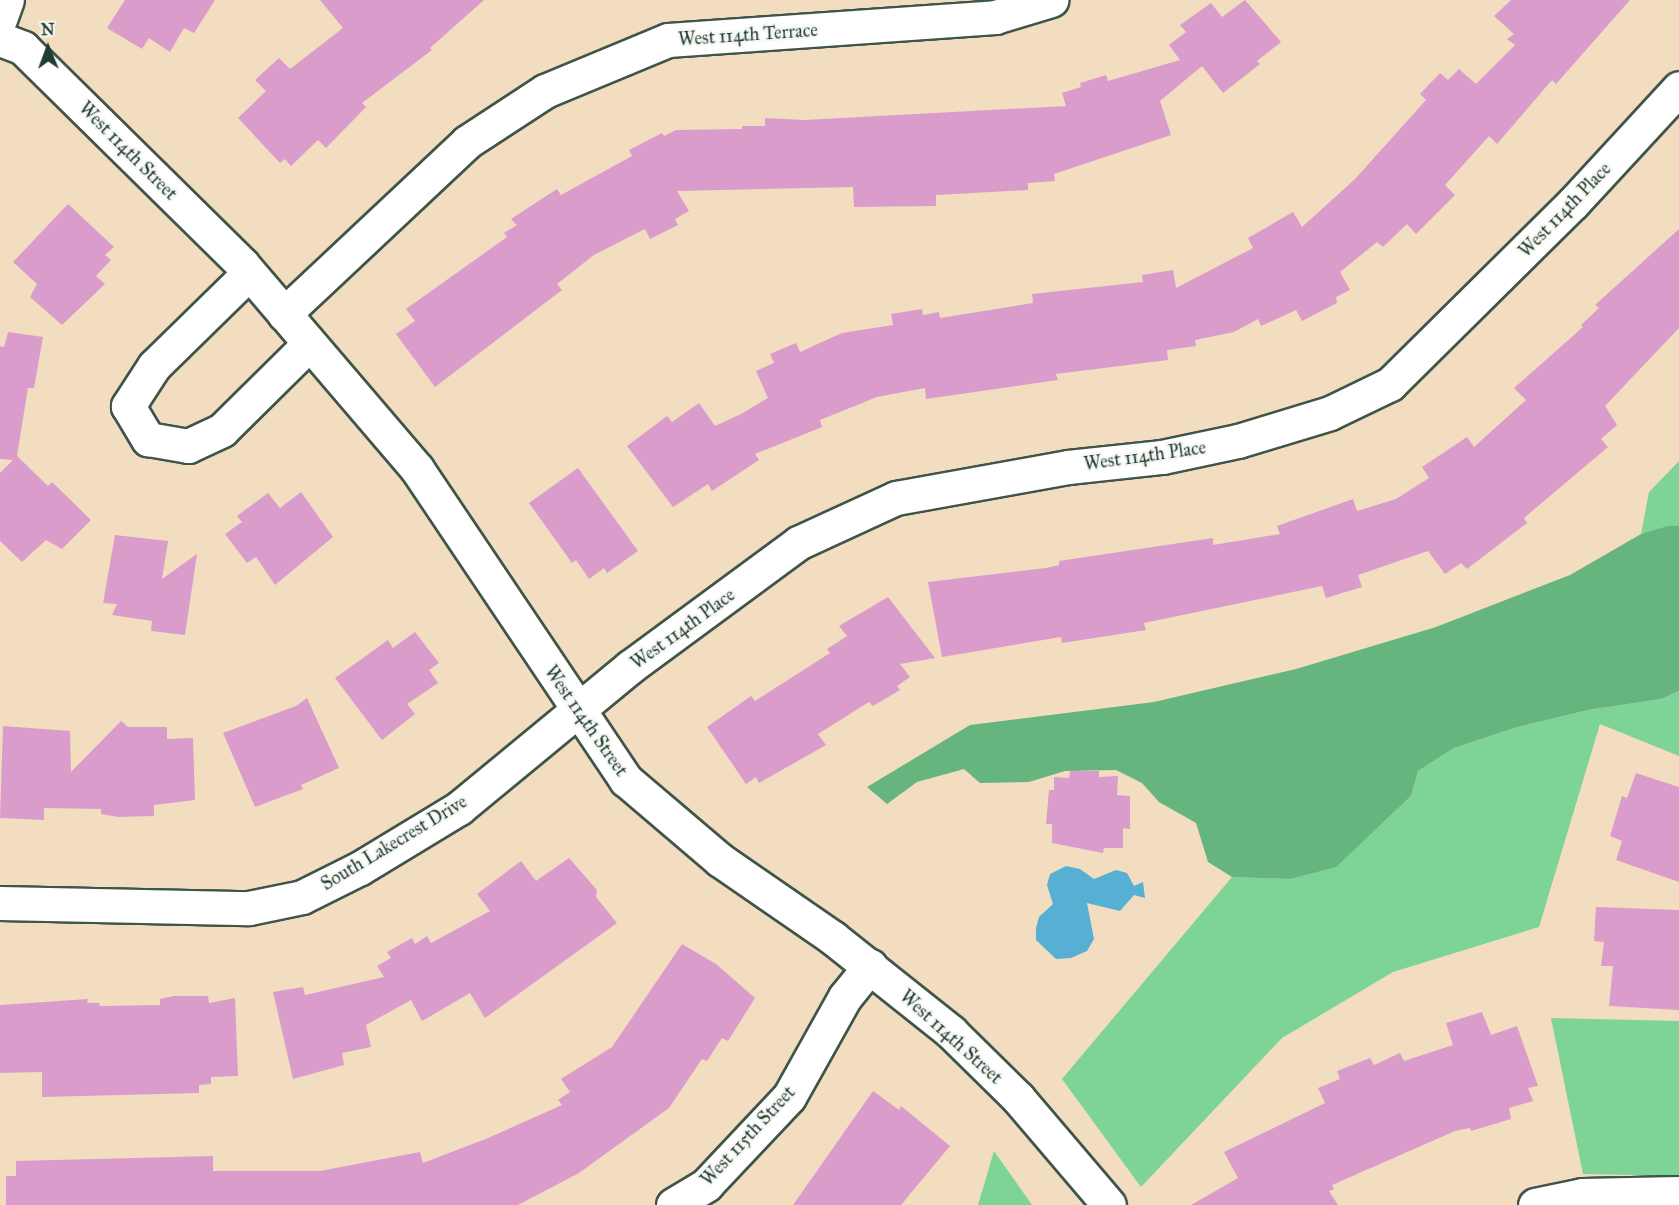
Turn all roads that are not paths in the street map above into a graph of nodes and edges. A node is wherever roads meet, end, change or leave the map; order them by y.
1 (7, 0) edge
2 (1051, 0) edge
3 (0, 19) edge
4 (0, 39) edge
5 (1679, 88) edge
6 (249, 273) junction
7 (284, 315) junction
8 (309, 344) junction
9 (578, 710) junction
10 (551, 731) joint
11 (0, 903) edge
12 (870, 966) junction
13 (1679, 1193) edge
14 (673, 1205) edge
15 (1109, 1205) edge
16 (1535, 1205) edge

1 - 3 street
2 - 7 street, West 114th Terrace
4 - 6 street, West 114th Street
5 - 9 street, West 114th Place
6 - 7 street, West 114th Street
6 - 8 street
7 - 8 street, West 114th Street
8 - 9 street, West 114th Street
9 - 10 street, West 114th Place
9 - 12 street, West 114th Street
10 - 11 street, South Lakecrest Drive
12 - 14 street, West 115th Street
12 - 15 street, West 114th Street
13 - 16 street

